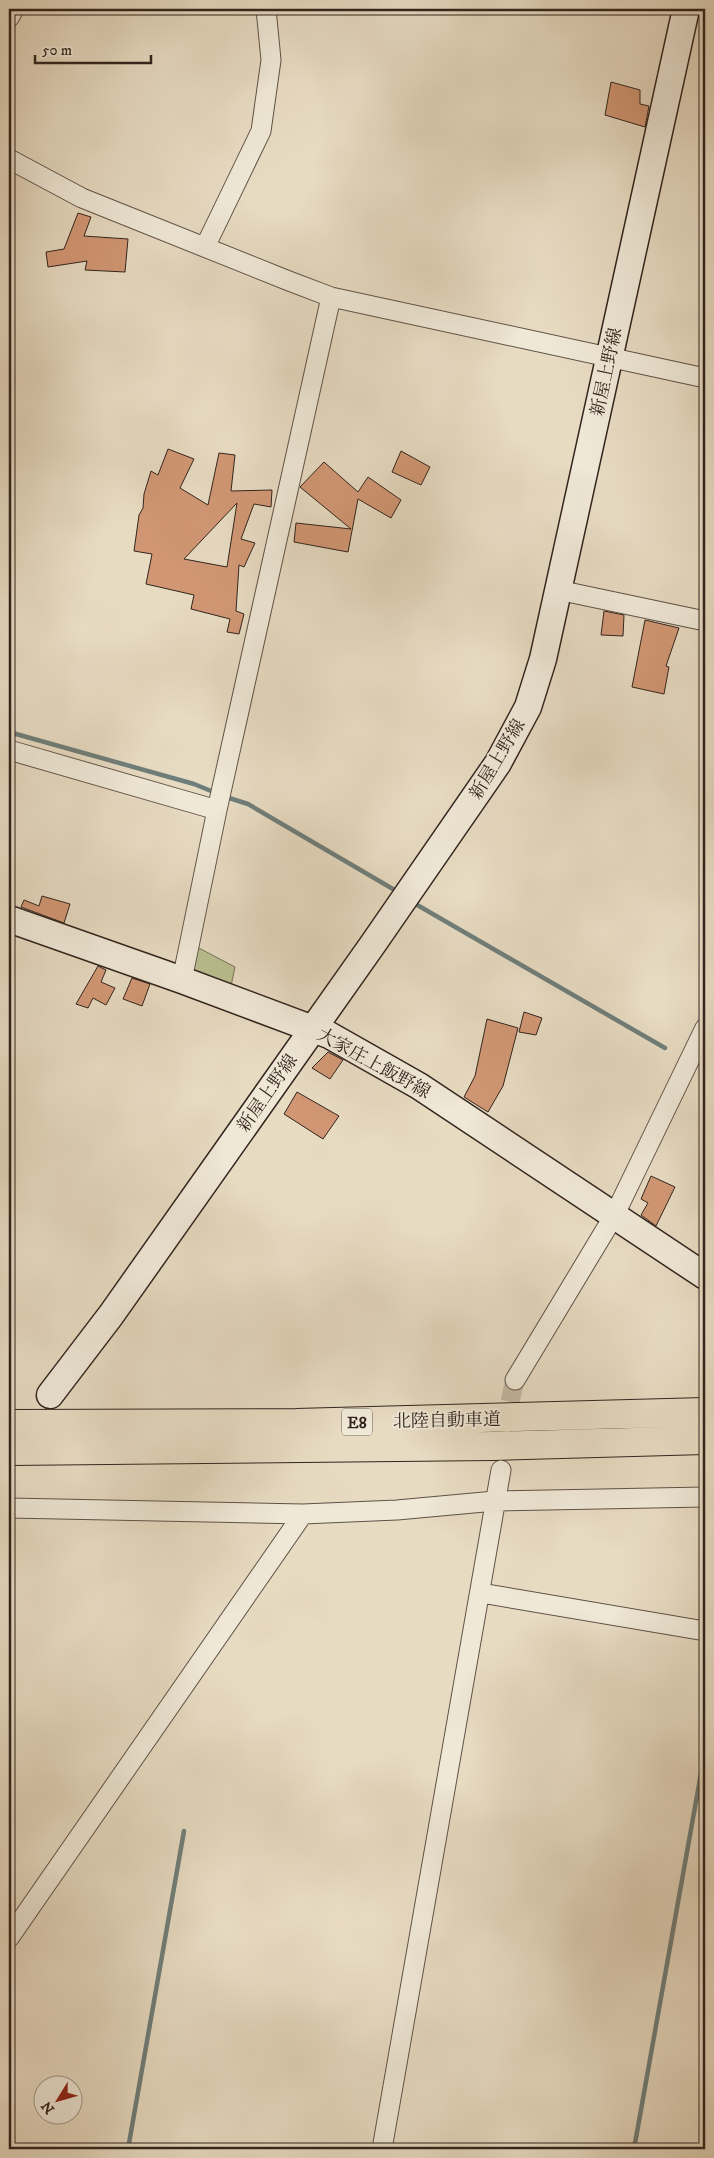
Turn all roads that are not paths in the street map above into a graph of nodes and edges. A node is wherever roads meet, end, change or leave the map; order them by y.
1 (14, 9) edge
2 (266, 9) edge
3 (686, 9) edge
4 (9, 18) edge
5 (9, 159) edge
6 (205, 247) junction
7 (331, 296) junction
8 (609, 357) junction
9 (705, 378) edge
10 (558, 590) junction
11 (705, 621) edge
12 (9, 750) edge
13 (217, 810) junction
14 (9, 919) edge
15 (182, 980) junction
16 (705, 1028) edge
17 (312, 1029) junction
18 (615, 1214) junction
19 (705, 1276) edge
20 (515, 1380) tunnel mouth
21 (50, 1395) dead end
22 (705, 1412) edge
23 (9, 1424) edge
24 (705, 1440) edge
25 (9, 1451) edge
26 (501, 1470) tunnel mouth
27 (705, 1497) edge
28 (495, 1501) junction
29 (9, 1508) edge
30 (303, 1514) junction
31 (480, 1592) junction
32 (705, 1631) edge
33 (9, 1938) edge
34 (382, 2149) edge

1 - 4 street
2 - 6 street
3 - 8 main road, 新屋上野線
5 - 6 street
6 - 7 street
7 - 8 street
7 - 13 street
8 - 9 street
8 - 10 main road, 新屋上野線
10 - 11 street
10 - 17 main road, 新屋上野線
12 - 13 street
13 - 15 street
14 - 15 main road, 大家庄上飯野線
15 - 17 main road, 大家庄上飯野線
16 - 18 street
17 - 18 main road, 大家庄上飯野線
17 - 21 main road, 新屋上野線
18 - 19 main road, 大家庄上飯野線
18 - 20 street
22 - 23 highway, 北陸自動車道 / E8
24 - 25 highway, 北陸自動車道 / E8
26 - 28 street
27 - 28 street
28 - 30 street
28 - 31 street
29 - 30 street
30 - 33 street
31 - 32 street
31 - 34 street

